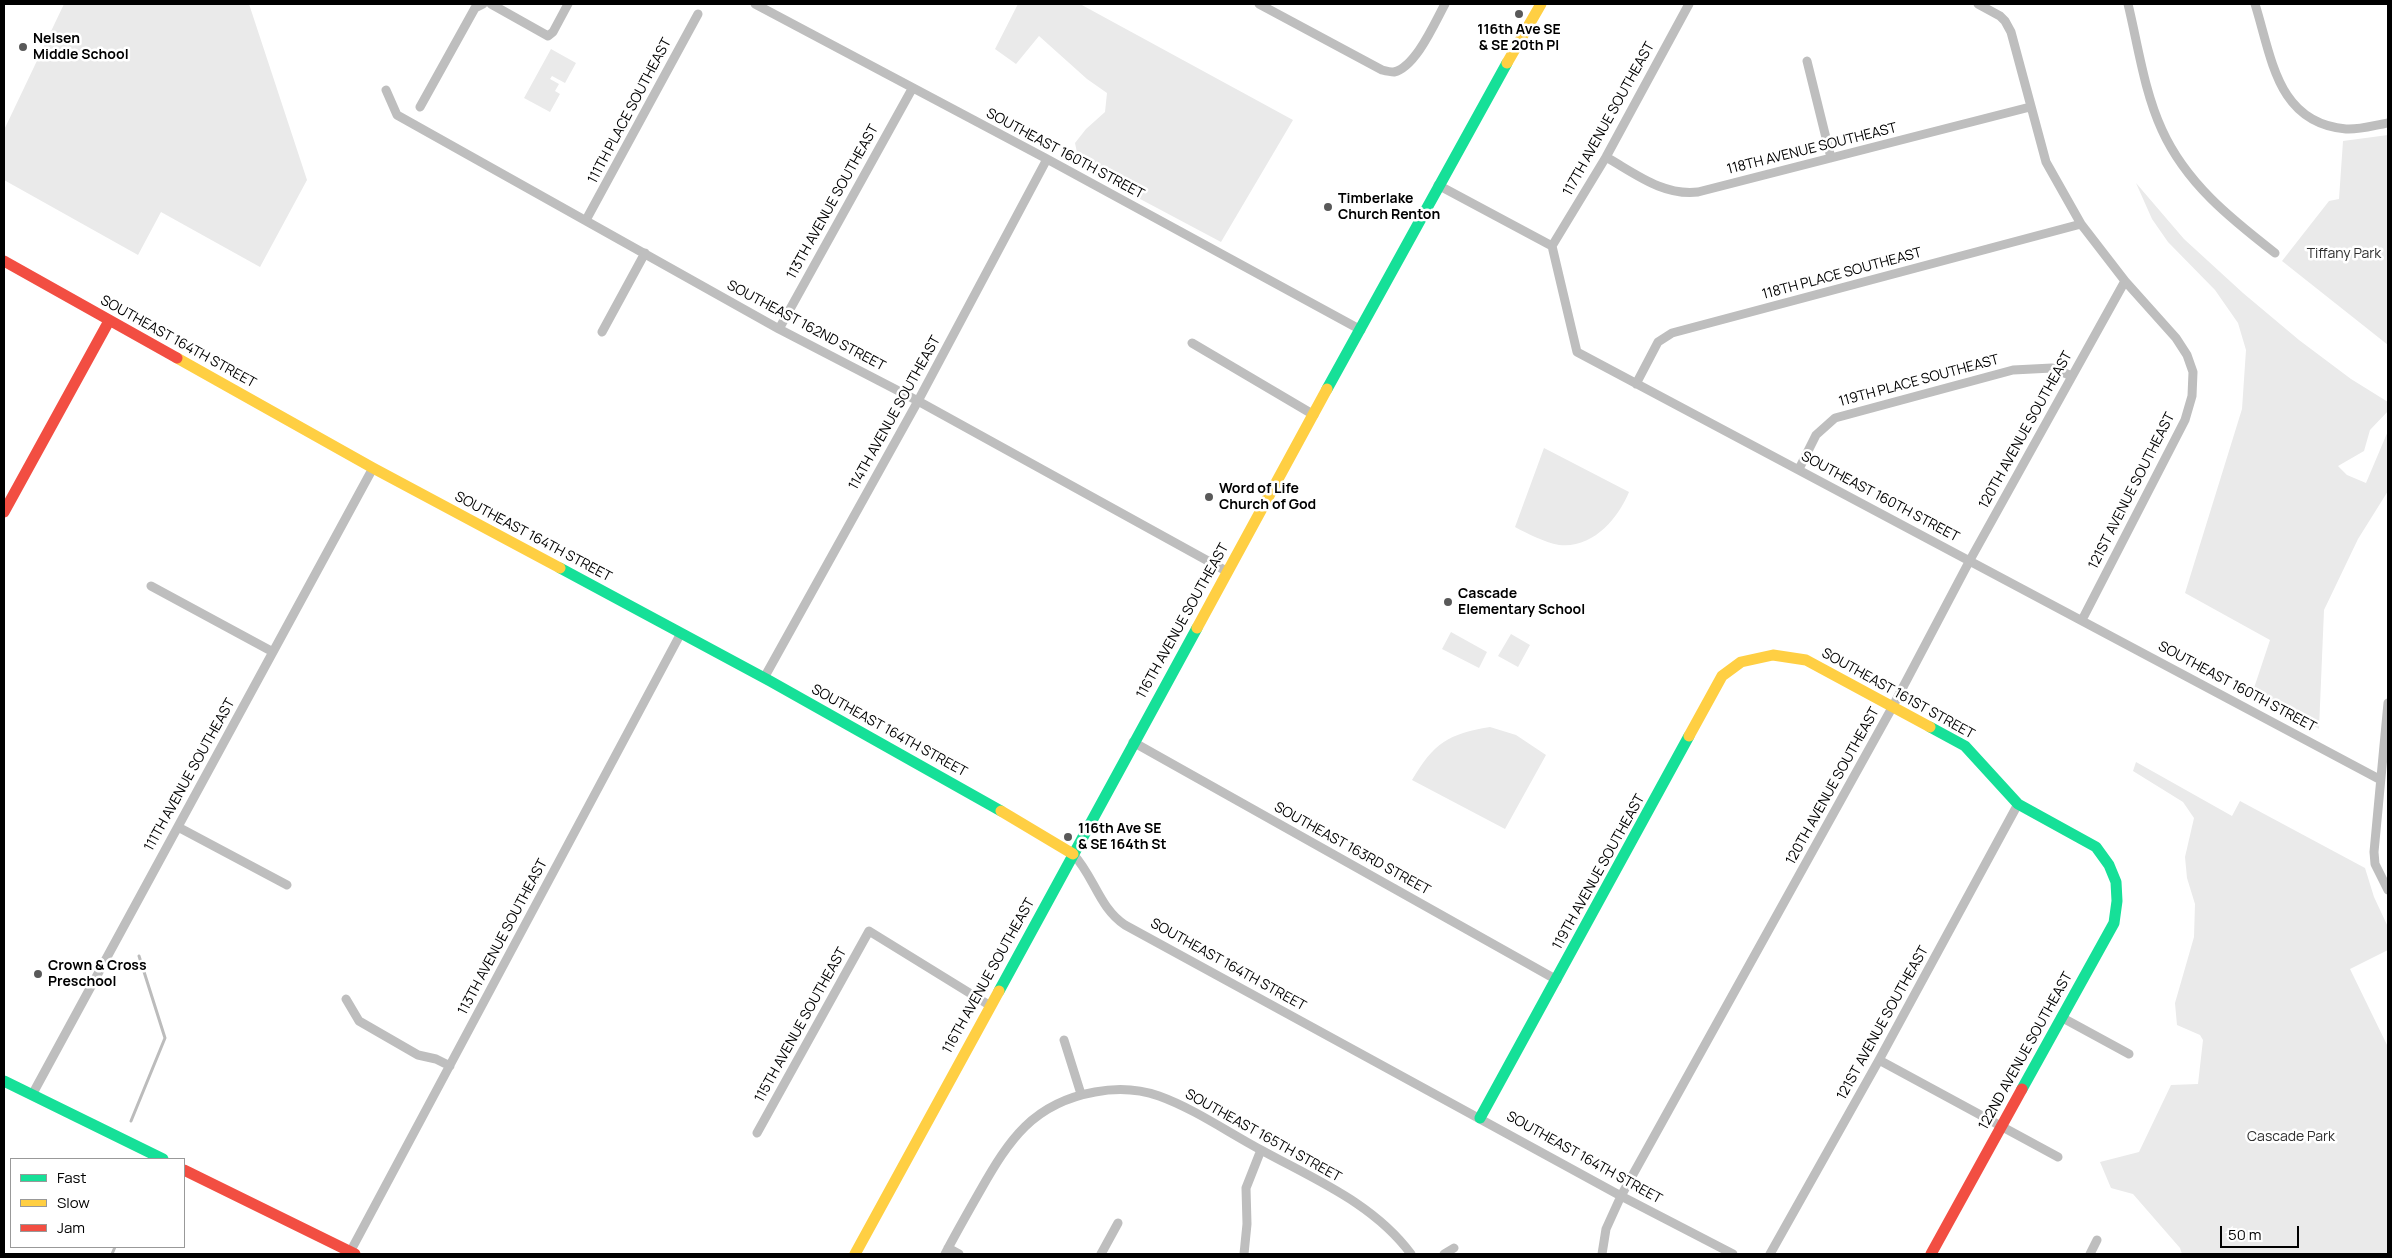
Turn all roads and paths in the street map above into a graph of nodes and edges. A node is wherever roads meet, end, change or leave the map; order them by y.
1 (482, 4) edge
2 (491, 4) edge
3 (568, 4) edge
4 (755, 4) edge
5 (1259, 4) edge
6 (1445, 4) edge
7 (1541, 4) edge
8 (1689, 4) edge
9 (1978, 4) edge
10 (2128, 4) edge
11 (2255, 4) edge
12 (698, 14) dead end
13 (1806, 61) dead end
14 (912, 89) junction
15 (386, 90) dead end
16 (420, 107) dead end
17 (2030, 107) junction
18 (2388, 123) edge
19 (1606, 157) junction
20 (1831, 158) junction
21 (1047, 159) junction
22 (1438, 185) junction
23 (586, 220) junction
24 (2081, 224) junction
25 (1552, 246) junction
26 (645, 253) junction
27 (2275, 253) dead end
28 (4, 261) edge
29 (2125, 281) junction
30 (110, 321) junction
31 (779, 329) junction
32 (1360, 330) junction
33 (602, 332) dead end
34 (1192, 343) dead end
35 (2072, 376) junction
36 (1636, 384) junction
37 (918, 401) junction
38 (1314, 415) junction
39 (373, 468) junction
40 (1799, 469) junction
41 (4, 512) edge
42 (1970, 560) junction
43 (1228, 572) junction
44 (151, 586) dead end
45 (2082, 620) junction
46 (681, 633) junction
47 (273, 652) junction
48 (1759, 655) joint
49 (764, 678) junction
50 (2388, 703) edge
51 (1893, 706) junction
52 (1133, 742) junction
53 (2379, 779) junction
54 (2018, 804) junction
55 (178, 827) junction
56 (1073, 854) junction
57 (2104, 856) joint
58 (287, 885) dead end
59 (2388, 890) edge
60 (1557, 980) junction
61 (346, 999) dead end
62 (990, 1005) junction
63 (2062, 1017) junction
64 (1064, 1040) dead end
65 (2129, 1054) dead end
66 (1879, 1060) junction
67 (450, 1066) junction
68 (4, 1081) edge
69 (1081, 1094) junction
70 (32, 1095) junction
71 (1480, 1118) junction
72 (2002, 1126) junction
73 (757, 1133) dead end
74 (1261, 1150) junction
75 (2058, 1156) dead end
76 (161, 1158) edge
77 (185, 1170) edge
78 (1621, 1196) junction
79 (1118, 1223) dead end
80 (2097, 1240) dead end
81 (1454, 1248) dead end
82 (946, 1251) edge
83 (352, 1254) edge
84 (854, 1254) edge
85 (959, 1254) edge
86 (1101, 1254) edge
87 (1244, 1254) edge
88 (1411, 1254) edge
89 (1444, 1254) edge
90 (1602, 1254) edge
91 (1733, 1254) edge
92 (1770, 1254) edge
93 (1931, 1254) edge
94 (2090, 1254) edge

1 - 16 street
2 - 3 street
4 - 14 street, SOUTHEAST 160TH STREET
5 - 6 street
7 - 22 street, 116TH AVENUE SOUTHEAST
8 - 19 street, 117TH AVENUE SOUTHEAST
9 - 17 street
10 - 27 street
11 - 18 street
12 - 23 street, 111TH PLACE SOUTHEAST
13 - 20 street
14 - 21 street, SOUTHEAST 160TH STREET
14 - 31 street, 113TH AVENUE SOUTHEAST
15 - 23 street, SOUTHEAST 162ND STREET
17 - 20 street, 118TH AVENUE SOUTHEAST
17 - 24 street
19 - 20 street, 118TH AVENUE SOUTHEAST
19 - 25 street, 117TH AVENUE SOUTHEAST
21 - 32 street, SOUTHEAST 160TH STREET
21 - 37 street, 114TH AVENUE SOUTHEAST
22 - 25 street
22 - 32 street, 116TH AVENUE SOUTHEAST
23 - 26 street, SOUTHEAST 162ND STREET
24 - 29 street
24 - 36 street, 118TH PLACE SOUTHEAST
25 - 36 street, SOUTHEAST 160TH STREET
26 - 31 street, SOUTHEAST 162ND STREET
26 - 33 street
28 - 30 street, SOUTHEAST 164TH STREET
29 - 35 street, 120TH AVENUE SOUTHEAST
29 - 45 street, 121ST AVENUE SOUTHEAST
30 - 39 street, SOUTHEAST 164TH STREET
30 - 41 street
31 - 37 street, SOUTHEAST 162ND STREET
32 - 38 street, 116TH AVENUE SOUTHEAST
34 - 38 street
35 - 40 street, 119TH PLACE SOUTHEAST
35 - 42 street, 120TH AVENUE SOUTHEAST
36 - 40 street, SOUTHEAST 160TH STREET
37 - 43 street, SOUTHEAST 162ND STREET
37 - 49 street, 114TH AVENUE SOUTHEAST
38 - 43 street, 116TH AVENUE SOUTHEAST
39 - 46 street, SOUTHEAST 164TH STREET
39 - 47 street, 111TH AVENUE SOUTHEAST
40 - 42 street, SOUTHEAST 160TH STREET
42 - 45 street, SOUTHEAST 160TH STREET
42 - 51 street, 120TH AVENUE SOUTHEAST
43 - 52 street, 116TH AVENUE SOUTHEAST
44 - 47 street
45 - 53 street, SOUTHEAST 160TH STREET
46 - 49 street, SOUTHEAST 164TH STREET
46 - 67 street, 113TH AVENUE SOUTHEAST
47 - 55 street, 111TH AVENUE SOUTHEAST
48 - 51 street, SOUTHEAST 161ST STREET
48 - 60 street, 119TH AVENUE SOUTHEAST
49 - 56 street, SOUTHEAST 164TH STREET
50 - 53 street
51 - 54 street, SOUTHEAST 161ST STREET
51 - 78 street, 120TH AVENUE SOUTHEAST
52 - 56 street, 116TH AVENUE SOUTHEAST
52 - 60 street, SOUTHEAST 163RD STREET
53 - 59 street
54 - 57 street, SOUTHEAST 161ST STREET
54 - 66 street, 121ST AVENUE SOUTHEAST
55 - 58 street
55 - 70 street, 111TH AVENUE SOUTHEAST
56 - 62 street, 116TH AVENUE SOUTHEAST
56 - 71 street, SOUTHEAST 164TH STREET
57 - 63 street, 122ND AVENUE SOUTHEAST
60 - 71 street, 119TH AVENUE SOUTHEAST
61 - 67 street
62 - 73 street, 115TH AVENUE SOUTHEAST
62 - 84 street, 116TH AVENUE SOUTHEAST
63 - 65 street
63 - 72 street, 122ND AVENUE SOUTHEAST
64 - 69 street
66 - 72 street
66 - 92 street, 121ST AVENUE SOUTHEAST
67 - 83 street, 113TH AVENUE SOUTHEAST
68 - 70 street
69 - 74 street, SOUTHEAST 165TH STREET
69 - 82 street, SOUTHEAST 165TH STREET
70 - 76 street
71 - 78 street, SOUTHEAST 164TH STREET
72 - 75 street
72 - 93 street, 122ND AVENUE SOUTHEAST
74 - 87 street
74 - 88 street, SOUTHEAST 165TH STREET
77 - 83 street
78 - 90 street, 120TH AVENUE SOUTHEAST
78 - 91 street, SOUTHEAST 164TH STREET
79 - 86 street
80 - 94 street
81 - 89 street
82 - 85 street

